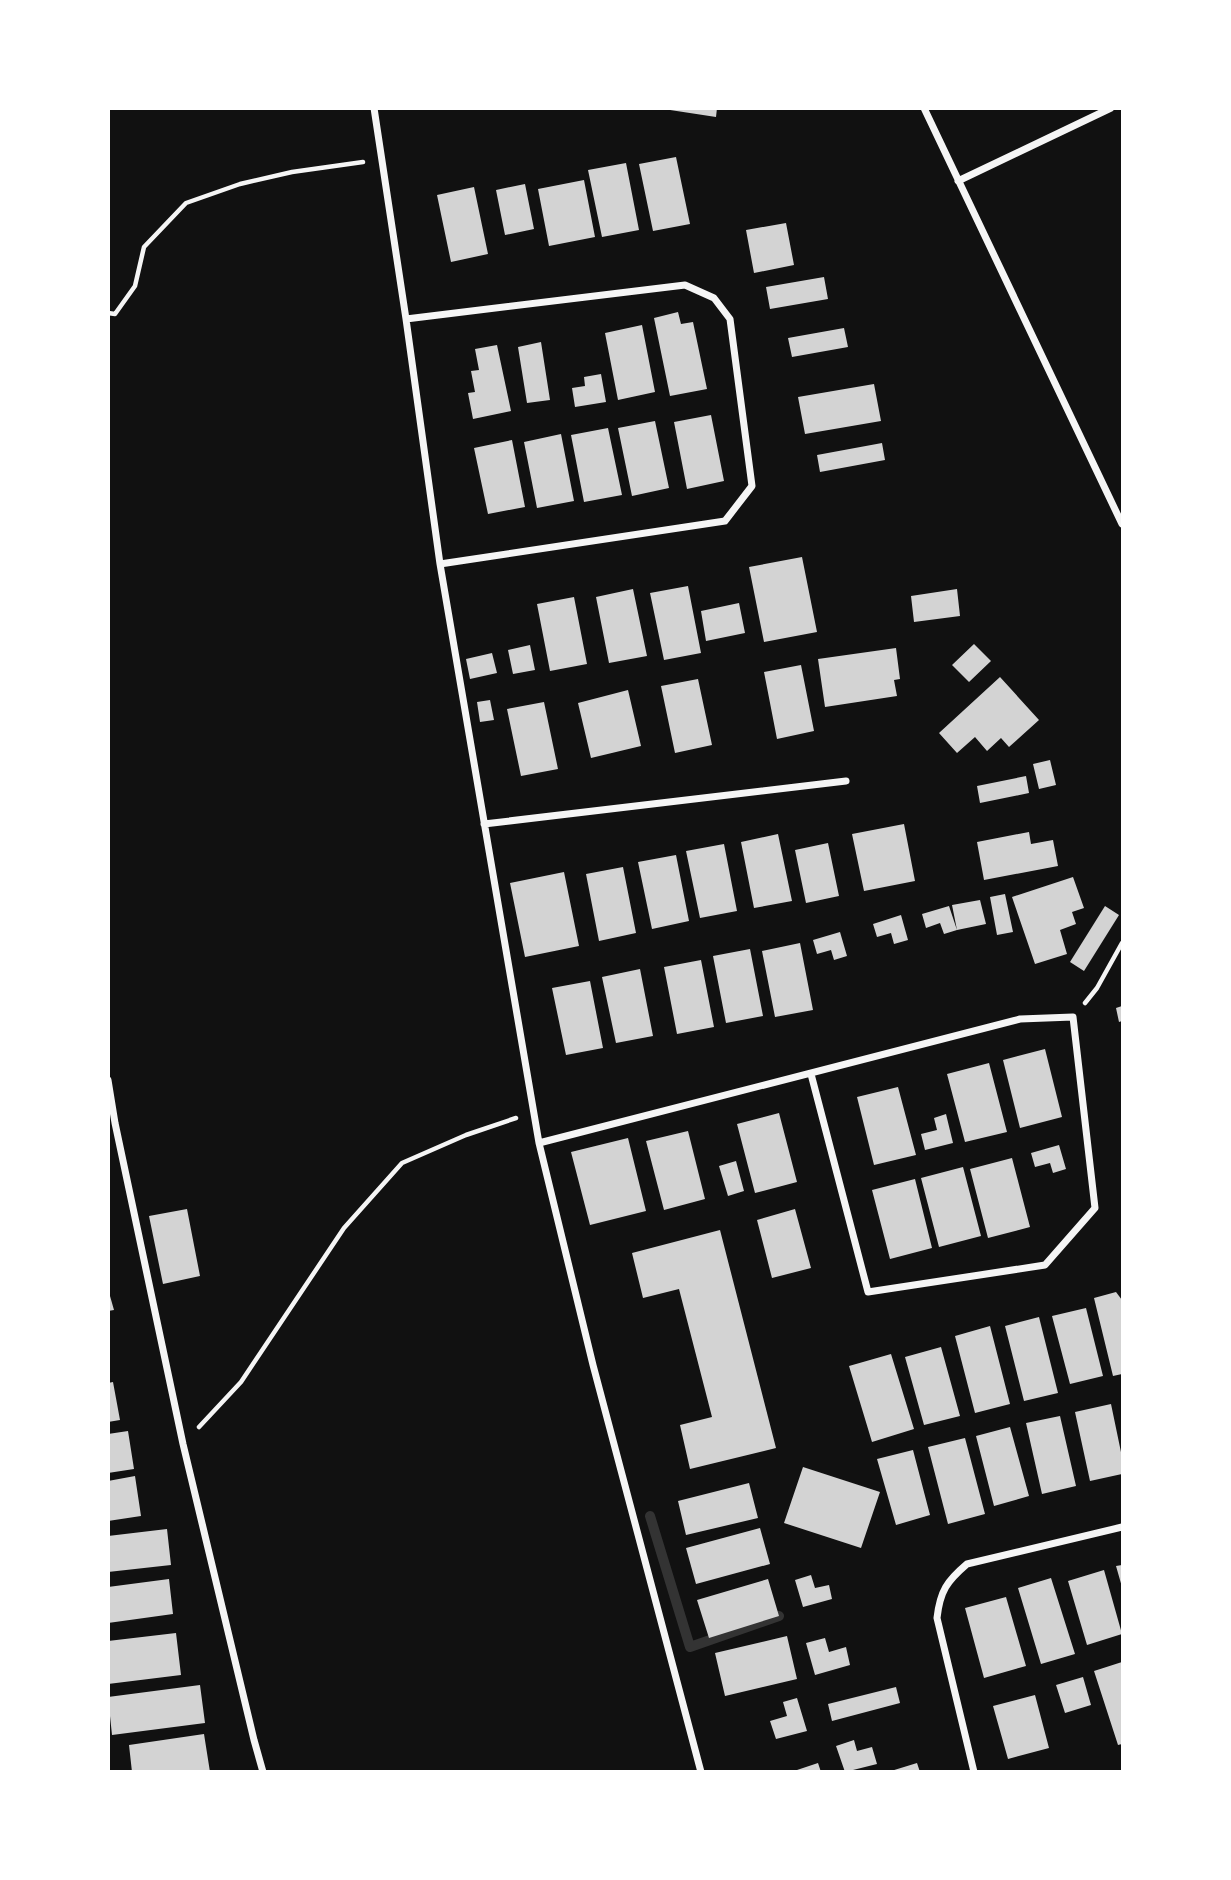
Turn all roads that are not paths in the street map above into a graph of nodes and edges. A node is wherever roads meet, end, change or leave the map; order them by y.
1 (374, 108) edge
2 (924, 108) edge
3 (1111, 108) edge
4 (958, 181) junction
5 (406, 319) junction
6 (1122, 524) edge
7 (440, 564) junction
8 (846, 781) dead end
9 (484, 824) junction
10 (811, 1074) junction
11 (108, 1080) edge
12 (112, 1123) edge
13 (539, 1143) junction
14 (1122, 1527) edge
15 (264, 1772) edge
16 (701, 1772) edge
17 (974, 1772) edge

1 - 5 street
2 - 4 street
3 - 4 street
4 - 6 street
5 - 7 street
5 - 7 street
7 - 9 street
8 - 9 street
9 - 13 street
10 - 10 street
10 - 13 street
11 - 12 street
12 - 15 street
13 - 16 street
14 - 17 street

